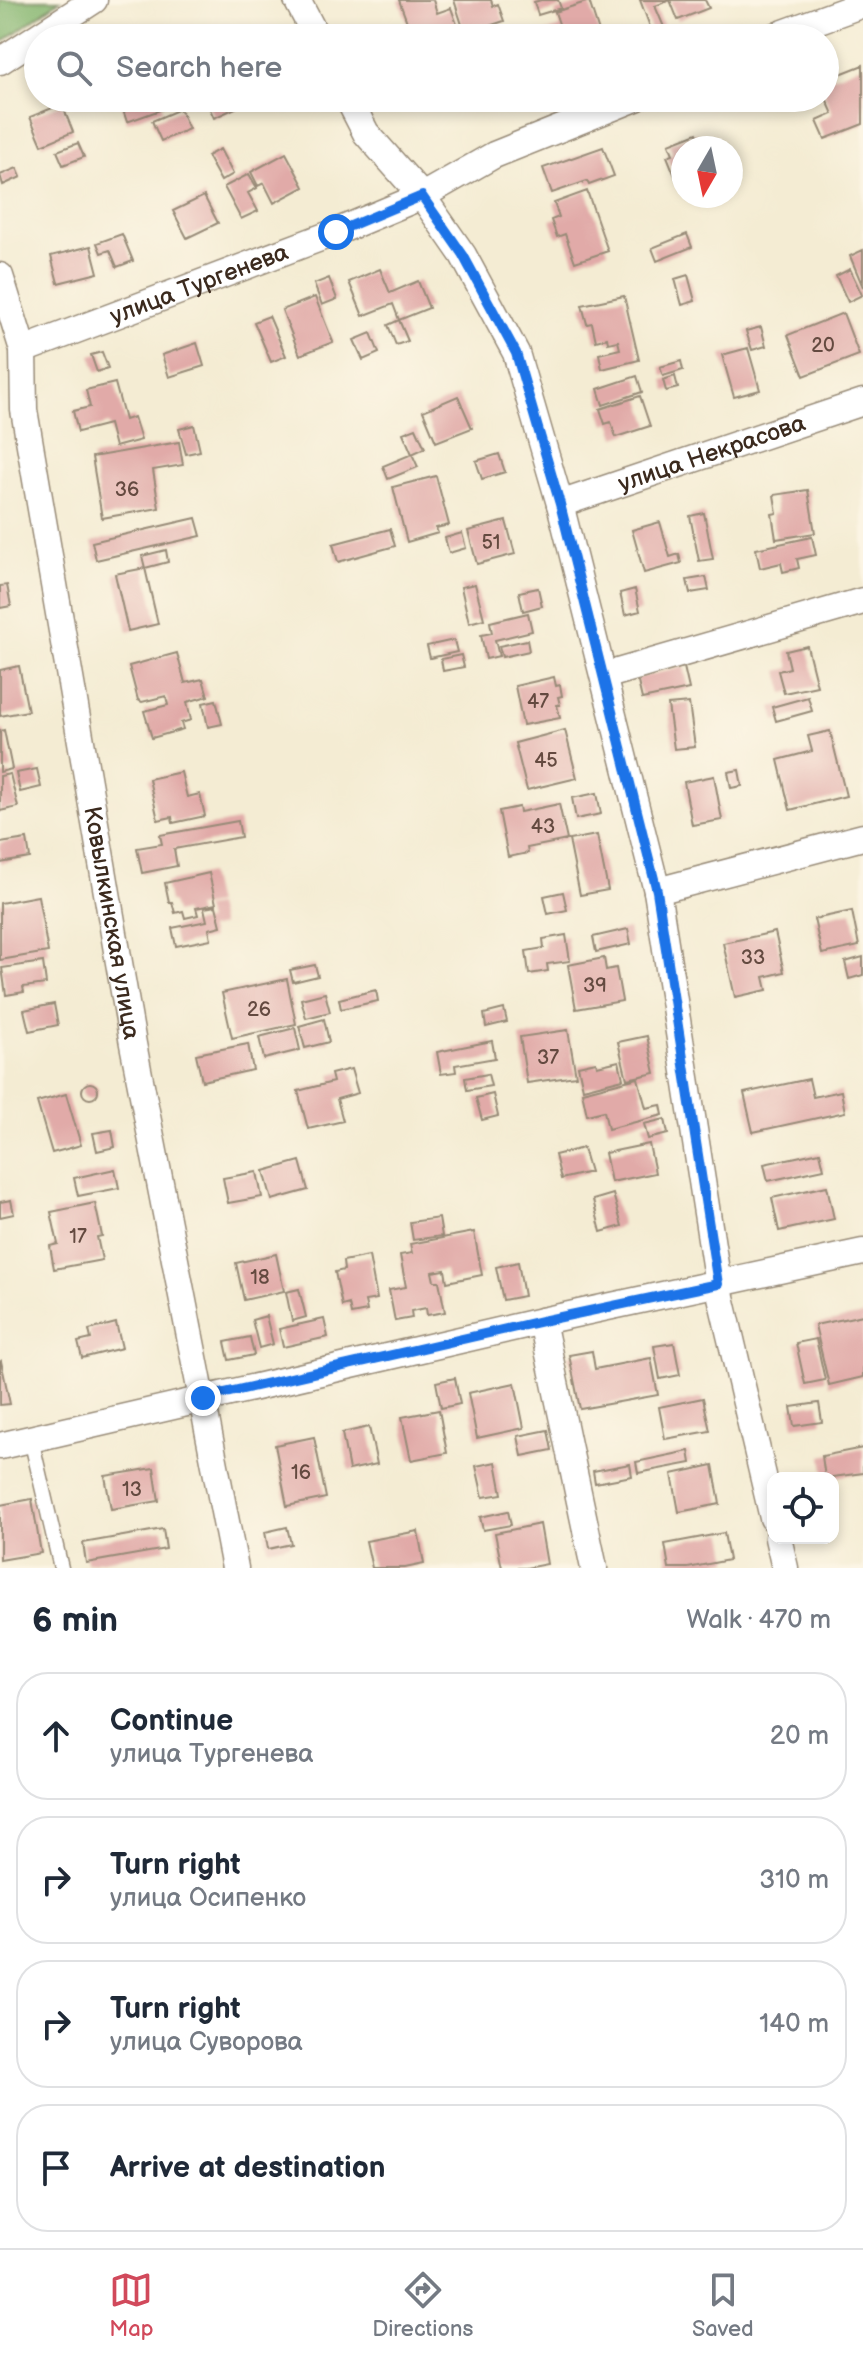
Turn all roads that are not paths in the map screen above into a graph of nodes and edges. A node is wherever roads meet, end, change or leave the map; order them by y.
1 (94, 0) edge
2 (297, 0) edge
3 (863, 4) edge
4 (57, 24) edge
5 (310, 24) edge
6 (808, 24) edge
7 (24, 45) edge
8 (0, 61) edge
9 (355, 112) edge
10 (601, 112) edge
11 (422, 196) junction
12 (0, 276) edge
13 (23, 350) junction
14 (863, 402) edge
15 (560, 504) junction
16 (863, 601) edge
17 (604, 676) junction
18 (863, 837) edge
19 (657, 891) junction
20 (863, 1252) edge
21 (718, 1284) junction
22 (542, 1321) junction
23 (203, 1398) junction
24 (31, 1439) junction
25 (0, 1446) edge
26 (767, 1492) edge
27 (779, 1544) edge
28 (61, 1568) edge
29 (235, 1568) edge
30 (594, 1568) edge
31 (785, 1568) edge

1 - 4 street
2 - 5 street
3 - 6 street
7 - 8 street
9 - 11 street
10 - 11 street, улица Тургенева
11 - 13 street, улица Тургенева
11 - 15 street
12 - 13 street, Ковылкинская улица
13 - 23 street, Ковылкинская улица
14 - 15 street, улица Некрасова
15 - 17 street
16 - 17 street
17 - 19 street
18 - 19 street
19 - 21 street
20 - 21 street
21 - 22 street
21 - 26 street
22 - 23 street
22 - 30 street
23 - 24 street
23 - 29 street, Ковылкинская улица
24 - 25 street
24 - 28 lane
27 - 31 street

